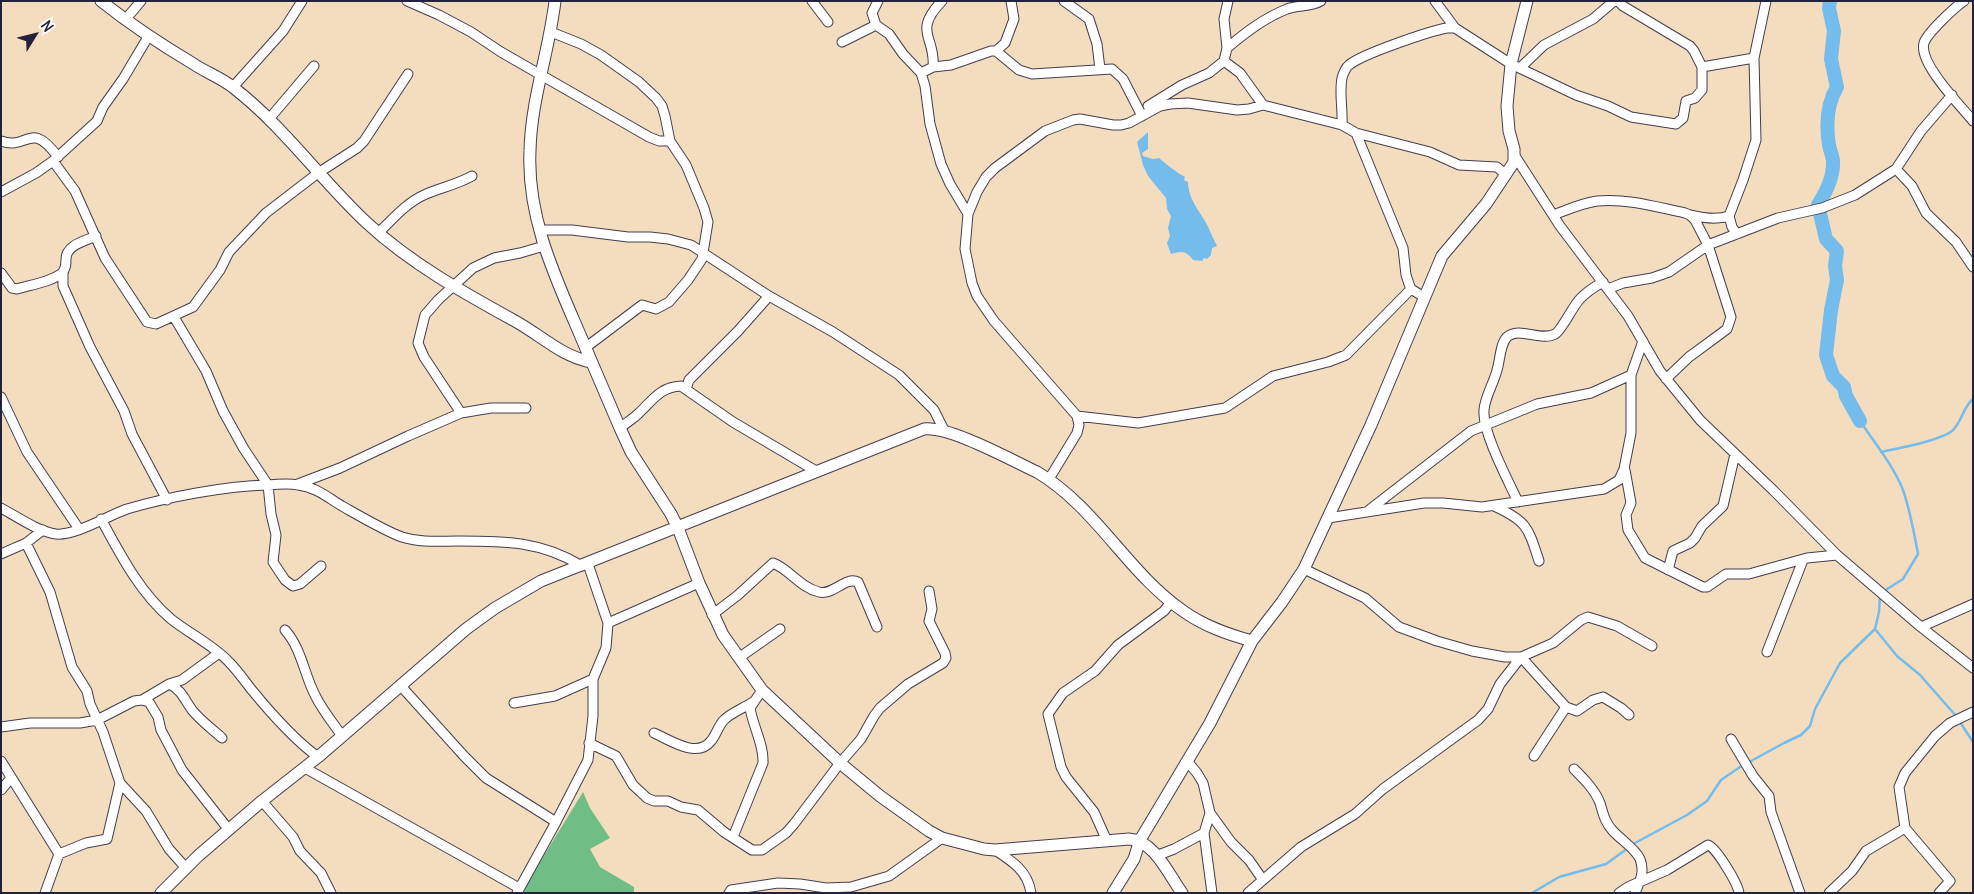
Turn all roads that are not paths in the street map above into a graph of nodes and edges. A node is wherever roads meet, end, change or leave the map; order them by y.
1 (101, 1) edge
2 (141, 1) edge
3 (302, 1) edge
4 (407, 1) edge
5 (555, 1) edge
6 (812, 1) edge
7 (878, 1) edge
8 (942, 1) edge
9 (1011, 1) edge
10 (1064, 1) edge
11 (1228, 1) edge
12 (1322, 1) edge
13 (1435, 1) edge
14 (1527, 1) edge
15 (1614, 1) edge
16 (1618, 1) edge
17 (1766, 1) edge
18 (1964, 1) edge
19 (125, 20) junction
20 (828, 22) dead end
21 (876, 25) junction
22 (1455, 28) junction
23 (551, 32) junction
24 (148, 36) junction
25 (842, 42) dead end
26 (1227, 48) junction
27 (996, 51) junction
28 (1754, 58) junction
29 (1224, 61) junction
30 (314, 66) dead end
31 (1515, 66) junction
32 (933, 67) junction
33 (1702, 67) junction
34 (1100, 69) junction
35 (921, 73) junction
36 (408, 74) dead end
37 (542, 74) junction
38 (233, 87) junction
39 (1952, 95) junction
40 (1263, 105) junction
41 (1142, 116) junction
42 (269, 119) junction
43 (1973, 121) edge
44 (1342, 125) junction
45 (1356, 133) junction
46 (1, 141) edge
47 (670, 141) junction
48 (1515, 156) junction
49 (55, 159) junction
50 (1896, 168) junction
51 (318, 173) junction
52 (1506, 175) junction
53 (472, 176) dead end
54 (1, 192) edge
55 (968, 214) junction
56 (1553, 215) junction
57 (1690, 215) junction
58 (1729, 216) junction
59 (540, 230) junction
60 (378, 232) junction
61 (1737, 234) junction
62 (96, 236) junction
63 (1708, 245) junction
64 (544, 246) junction
65 (703, 253) junction
66 (1973, 267) edge
67 (63, 272) junction
68 (1, 273) edge
69 (455, 286) junction
70 (1606, 286) junction
71 (1411, 289) junction
72 (770, 296) junction
73 (1424, 297) junction
74 (174, 317) junction
75 (1643, 341) junction
76 (585, 348) junction
77 (591, 362) junction
78 (1631, 375) junction
79 (1666, 379) junction
80 (686, 389) junction
81 (1, 397) edge
82 (526, 408) dead end
83 (461, 414) junction
84 (1077, 416) junction
85 (1485, 425) junction
86 (620, 428) junction
87 (944, 430) junction
88 (1735, 454) junction
89 (1624, 469) junction
90 (816, 471) junction
91 (1049, 479) junction
92 (268, 484) junction
93 (298, 484) junction
94 (167, 500) junction
95 (1518, 502) junction
96 (1494, 506) junction
97 (2, 510) edge
98 (1369, 510) junction
99 (1328, 518) junction
100 (101, 519) junction
101 (678, 528) junction
102 (79, 529) junction
103 (43, 530) junction
104 (26, 543) junction
105 (1, 554) edge
106 (1836, 555) junction
107 (1806, 558) junction
108 (1538, 560) dead end
109 (585, 565) junction
110 (321, 566) dead end
111 (1304, 569) junction
112 (1668, 570) junction
113 (698, 583) junction
114 (929, 590) dead end
115 (1171, 602) junction
116 (1973, 604) edge
117 (712, 614) junction
118 (608, 623) junction
119 (877, 627) dead end
120 (1921, 627) junction
121 (780, 629) dead end
122 (285, 630) dead end
123 (1252, 641) junction
124 (1652, 646) dead end
125 (219, 652) junction
126 (1767, 652) dead end
127 (1520, 656) junction
128 (740, 657) junction
129 (1973, 668) edge
130 (593, 679) junction
131 (169, 684) junction
132 (400, 685) junction
133 (762, 690) junction
134 (142, 700) junction
135 (755, 700) junction
136 (514, 703) dead end
137 (1566, 707) junction
138 (1973, 712) edge
139 (1629, 715) dead end
140 (97, 720) junction
141 (1, 726) edge
142 (654, 733) dead end
143 (342, 736) junction
144 (222, 738) dead end
145 (1731, 738) dead end
146 (589, 743) junction
147 (1534, 756) dead end
148 (318, 757) junction
149 (1, 761) edge
150 (1187, 761) junction
151 (840, 763) junction
152 (305, 768) junction
153 (1574, 769) dead end
154 (11, 778) junction
155 (120, 783) junction
156 (1, 790) edge
157 (262, 801) junction
158 (1210, 813) junction
159 (556, 822) junction
160 (1905, 828) junction
161 (229, 830) junction
162 (1204, 833) junction
163 (733, 837) junction
164 (942, 838) junction
165 (1140, 840) junction
166 (1107, 841) junction
167 (995, 850) junction
168 (59, 854) junction
169 (1156, 856) junction
170 (186, 868) junction
171 (1263, 880) junction
172 (1640, 882) junction
173 (518, 890) edge
174 (826, 891) edge
175 (45, 893) edge
176 (160, 893) edge
177 (331, 893) edge
178 (729, 893) edge
179 (1031, 893) edge
180 (1113, 893) edge
181 (1182, 893) edge
182 (1212, 893) edge
183 (1248, 893) edge
184 (1619, 893) edge
185 (1635, 893) edge
186 (1739, 893) edge
187 (1800, 893) edge
188 (1829, 893) edge
189 (1939, 893) edge

1 - 19 street
2 - 19 street
3 - 38 street
4 - 37 street
5 - 23 street
6 - 20 street
7 - 21 street
8 - 32 street
9 - 27 street
10 - 34 street
11 - 26 street
12 - 26 street
13 - 22 street
14 - 31 street
15 - 31 street
16 - 33 street
17 - 28 street
18 - 39 street
19 - 24 street
21 - 25 street
21 - 35 street
22 - 31 street
22 - 44 street
23 - 37 street
23 - 47 street
24 - 38 street
24 - 49 street
26 - 29 street
27 - 32 street
27 - 34 street
28 - 33 street
28 - 58 street
29 - 40 street
29 - 41 street
30 - 42 street
31 - 33 street
31 - 48 street
32 - 35 street
34 - 41 street
35 - 55 street
36 - 51 street
37 - 47 street
37 - 59 street
38 - 42 street
39 - 43 street
39 - 50 street
40 - 41 street
40 - 44 street
41 - 55 street
42 - 51 street
44 - 45 street
45 - 52 street
45 - 71 street
46 - 49 street
47 - 65 street
48 - 52 street
48 - 56 street
49 - 54 street
49 - 62 street
50 - 61 street
50 - 66 street
51 - 60 street
51 - 74 street
52 - 73 street
53 - 60 street
55 - 84 street
56 - 57 street
56 - 70 street
57 - 58 street
57 - 63 street
58 - 61 street
59 - 64 street
59 - 65 street
60 - 69 street
61 - 63 street
62 - 67 street
62 - 74 street
63 - 70 street
63 - 79 street
64 - 69 street
64 - 76 street
65 - 72 street
65 - 76 street
67 - 68 street
67 - 94 street
69 - 77 street
69 - 83 street
70 - 75 street
70 - 85 street
71 - 73 street
71 - 84 street
72 - 80 street
72 - 87 street
73 - 99 street
74 - 92 street
75 - 78 street
75 - 79 street
76 - 77 street
77 - 86 street
78 - 85 street
78 - 89 street
79 - 88 street
80 - 86 street
80 - 90 street
81 - 102 street
82 - 83 street
83 - 93 street
84 - 91 street
85 - 95 street
85 - 98 street
86 - 101 street
87 - 90 street
87 - 91 street
88 - 106 street
88 - 112 street
89 - 95 street
89 - 112 street
90 - 101 street
91 - 115 street
92 - 93 street
92 - 94 street
92 - 110 street
93 - 109 street
94 - 100 street
95 - 96 street
96 - 98 street
96 - 108 street
97 - 103 street
98 - 99 street
99 - 111 street
100 - 102 street
100 - 125 street
101 - 109 street
101 - 113 street
102 - 103 street
103 - 104 street
104 - 105 street
104 - 140 street
106 - 107 street
106 - 120 street
107 - 112 street
107 - 126 street
109 - 118 street
109 - 132 street
111 - 123 street
111 - 127 street
113 - 117 street
113 - 118 street
114 - 151 street
115 - 123 street
115 - 166 street
116 - 120 street
117 - 119 street
117 - 128 street
118 - 130 street
120 - 129 street
121 - 128 street
122 - 143 street
123 - 150 street
124 - 127 street
125 - 131 street
125 - 148 street
127 - 137 street
127 - 171 street
128 - 133 street
130 - 136 street
130 - 146 street
131 - 134 street
131 - 144 street
132 - 143 street
132 - 159 street
133 - 135 street
133 - 151 street
134 - 140 street
134 - 161 street
135 - 142 street
135 - 163 street
137 - 139 street
137 - 147 street
138 - 160 street
140 - 141 street
140 - 155 street
143 - 148 street
145 - 187 street
146 - 159 street
146 - 163 street
148 - 152 street
149 - 154 street
150 - 158 street
150 - 165 street
151 - 163 street
151 - 164 street
152 - 157 street
152 - 173 street
153 - 172 street
154 - 156 street
154 - 168 street
155 - 168 street
155 - 170 street
157 - 161 street
157 - 177 street
158 - 162 street
158 - 171 street
159 - 173 street
160 - 188 street
160 - 189 street
161 - 170 street
162 - 169 street
162 - 182 street
164 - 167 street
164 - 174 street
165 - 166 street
165 - 169 street
165 - 180 street
166 - 167 street
167 - 179 street
168 - 175 street
169 - 181 street
170 - 176 street
171 - 183 street
172 - 184 street
172 - 185 street
172 - 186 street
174 - 178 street

